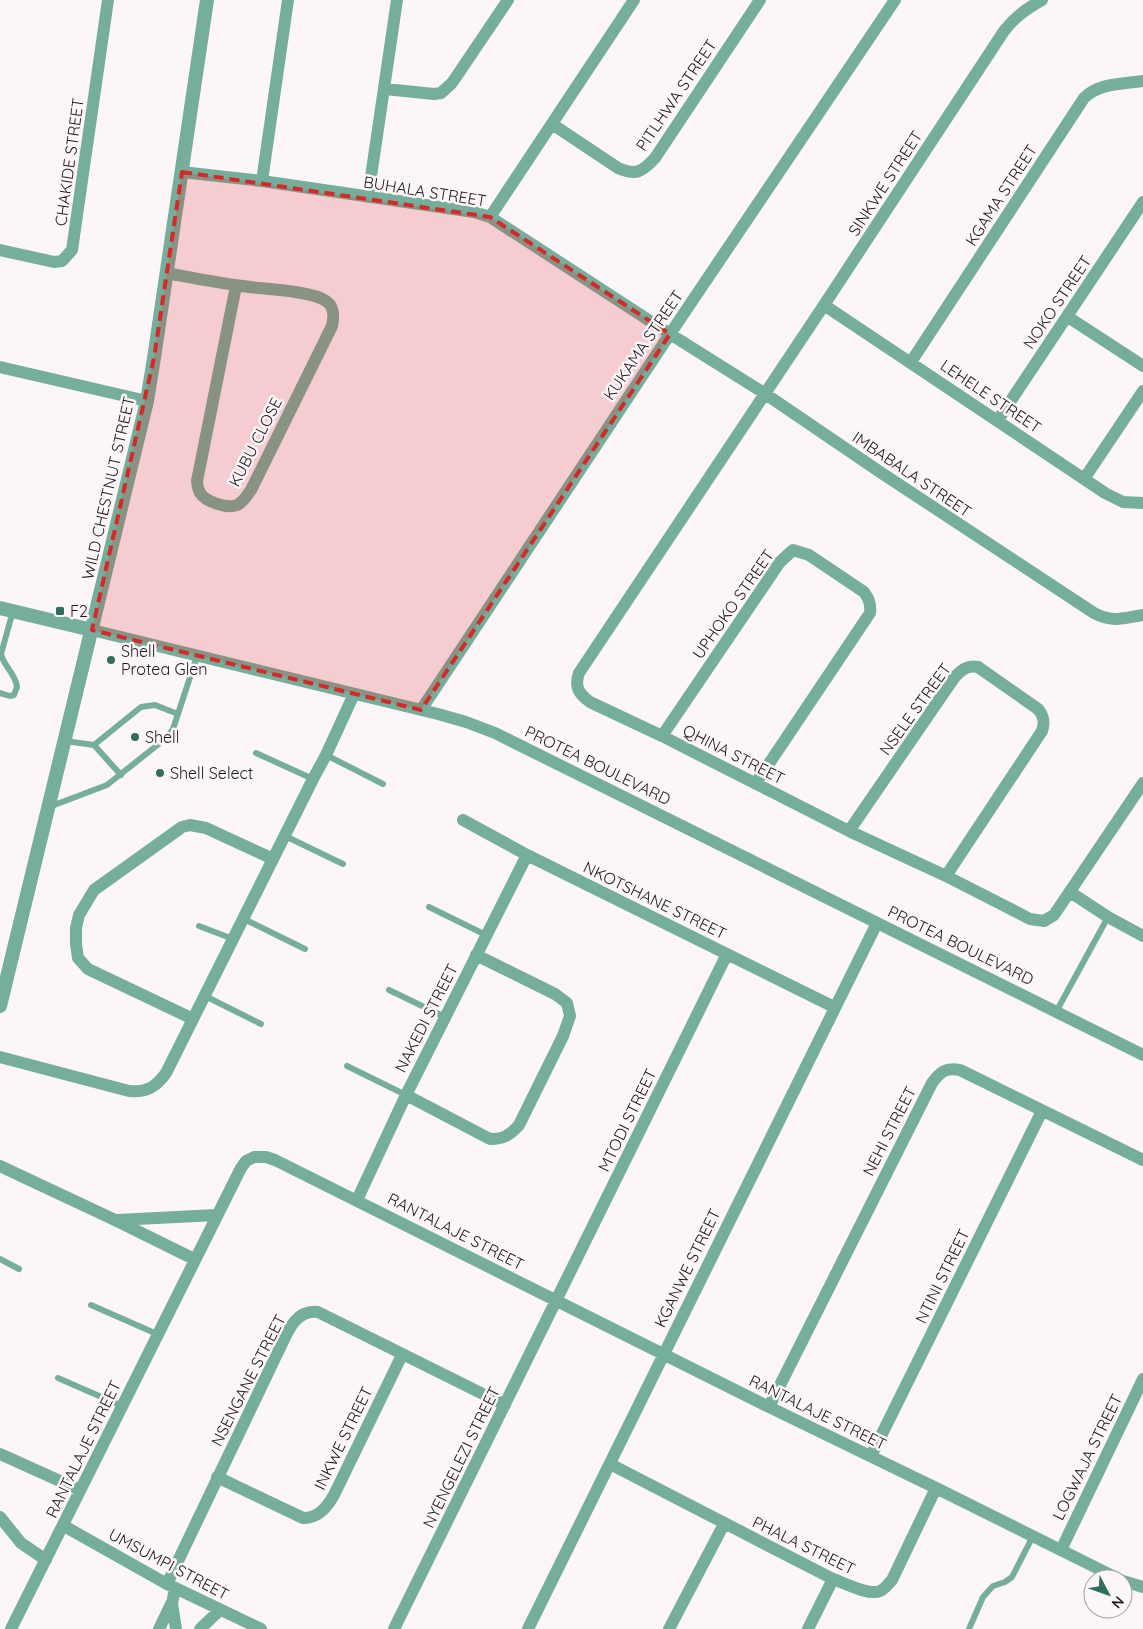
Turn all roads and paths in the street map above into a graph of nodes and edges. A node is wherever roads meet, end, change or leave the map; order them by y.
1 (108, 0) edge
2 (207, 0) edge
3 (288, 0) edge
4 (397, 0) edge
5 (508, 0) edge
6 (634, 0) edge
7 (760, 0) edge
8 (895, 0) edge
9 (1042, 0) edge
10 (1143, 81) edge
11 (385, 89) junction
12 (552, 124) junction
13 (182, 172) junction
14 (262, 181) junction
15 (368, 197) junction
16 (1143, 202) edge
17 (490, 217) junction
18 (0, 250) edge
19 (166, 273) junction
20 (236, 286) junction
21 (824, 305) junction
22 (1068, 317) junction
23 (670, 334) junction
24 (911, 362) junction
25 (1143, 366) edge
26 (0, 367) edge
27 (1143, 391) edge
28 (764, 393) junction
29 (147, 401) junction
30 (998, 420) junction
31 (1084, 479) junction
32 (1143, 503) edge
33 (7, 610) edge
34 (1143, 615) edge
35 (92, 630) junction
36 (197, 656) junction
37 (0, 693) edge
38 (354, 694) junction
39 (421, 710) junction
40 (178, 714) junction
41 (662, 736) junction
42 (65, 741) junction
43 (94, 745) junction
44 (256, 753) dead end
45 (326, 755) junction
46 (121, 775) junction
47 (313, 779) junction
48 (756, 783) junction
49 (1143, 783) edge
50 (383, 784) dead end
51 (49, 807) junction
52 (464, 820) dead end
53 (849, 831) junction
54 (285, 836) junction
55 (527, 855) junction
56 (273, 859) junction
57 (343, 864) dead end
58 (946, 876) junction
59 (1070, 892) junction
60 (429, 907) dead end
61 (1108, 917) junction
62 (244, 919) junction
63 (877, 923) junction
64 (199, 926) dead end
65 (486, 935) junction
66 (1143, 936) edge
67 (233, 939) junction
68 (305, 949) dead end
69 (727, 954) junction
70 (476, 955) junction
71 (389, 990) dead end
72 (205, 996) junction
73 (0, 1006) edge
74 (834, 1007) junction
75 (1056, 1012) junction
76 (445, 1017) junction
77 (192, 1019) junction
78 (261, 1024) dead end
79 (1143, 1055) edge
80 (0, 1057) edge
81 (347, 1066) dead end
82 (406, 1095) junction
83 (1042, 1111) junction
84 (1143, 1160) edge
85 (0, 1166) edge
86 (357, 1200) junction
87 (216, 1215) junction
88 (115, 1220) junction
89 (0, 1259) edge
90 (194, 1260) junction
91 (19, 1269) dead end
92 (557, 1300) junction
93 (91, 1306) dead end
94 (157, 1334) junction
95 (663, 1353) junction
96 (402, 1355) junction
97 (58, 1378) dead end
98 (1143, 1379) edge
99 (505, 1405) junction
100 (122, 1406) junction
101 (769, 1407) junction
102 (0, 1454) edge
103 (871, 1456) junction
104 (610, 1464) junction
105 (217, 1477) junction
106 (936, 1488) junction
107 (80, 1490) junction
108 (0, 1517) edge
109 (724, 1524) junction
110 (64, 1526) junction
111 (1033, 1536) junction
112 (1061, 1550) junction
113 (46, 1560) junction
114 (1099, 1569) edge
115 (833, 1579) junction
116 (171, 1586) junction
117 (172, 1604) junction
118 (220, 1610) junction
119 (11, 1629) edge
120 (159, 1629) edge
121 (176, 1629) edge
122 (200, 1629) edge
123 (260, 1629) edge
124 (394, 1629) edge
125 (528, 1629) edge
126 (670, 1629) edge
127 (808, 1629) edge
128 (968, 1629) edge

1 - 18 street, CHAKIDE STREET
2 - 13 street, WILD CHESTNUT STREET
3 - 14 street
4 - 11 street
5 - 11 street
6 - 12 street
7 - 12 street, PITLHWA STREET
8 - 23 street, KUKAMA STREET
9 - 21 street, SINKWE STREET
10 - 24 street, KGAMA STREET
11 - 15 street
12 - 17 street
13 - 14 street, BUHALA STREET
13 - 19 street, WILD CHESTNUT STREET
14 - 15 street, BUHALA STREET
15 - 17 street, BUHALA STREET
16 - 22 street, NOKO STREET
17 - 23 street, BUHALA STREET
19 - 20 street, KUBU CLOSE
19 - 29 street, WILD CHESTNUT STREET
20 - 20 street, KUBU CLOSE
21 - 24 street, LEHELE STREET
21 - 28 street, SINKWE STREET
22 - 25 street
22 - 30 street, NOKO STREET
23 - 28 street, IMBABALA STREET
23 - 39 street, KUKAMA STREET
24 - 30 street, LEHELE STREET
26 - 29 street
27 - 31 street
28 - 34 street, IMBABALA STREET
28 - 41 street, QHINA STREET
29 - 35 street, WILD CHESTNUT STREET
30 - 31 street, LEHELE STREET
31 - 32 street, LEHELE STREET
33 - 35 street, PROTEA BOULEVARD
33 - 37 lane
35 - 36 street, PROTEA BOULEVARD
35 - 42 street, WILD CHESTNUT STREET
36 - 38 street, PROTEA BOULEVARD
36 - 40 lane
38 - 39 street, PROTEA BOULEVARD
38 - 45 street
39 - 63 street, PROTEA BOULEVARD
40 - 43 lane
40 - 46 lane
41 - 48 street, QHINA STREET
41 - 48 street, UPHOKO STREET
42 - 43 lane
42 - 51 street, WILD CHESTNUT STREET
43 - 46 lane
44 - 47 lane
45 - 47 street
45 - 50 lane
46 - 51 lane
47 - 54 street
48 - 53 street, QHINA STREET
49 - 59 street, QHINA STREET
51 - 73 street, WILD CHESTNUT STREET
52 - 55 street, NKOTSHANE STREET
53 - 58 street, QHINA STREET
53 - 58 street, NSELE STREET
54 - 56 street
54 - 57 lane
55 - 65 street, NAKEDI STREET
55 - 69 street, NKOTSHANE STREET
56 - 62 street
56 - 77 street
58 - 59 street, QHINA STREET
59 - 61 street
60 - 65 lane
61 - 66 street
61 - 75 lane
62 - 67 street
62 - 68 lane
63 - 74 street, KGANWE STREET
63 - 75 street, PROTEA BOULEVARD
64 - 67 lane
65 - 70 street, NAKEDI STREET
67 - 72 street
69 - 74 street, NKOTSHANE STREET
69 - 92 street, MTODI STREET
70 - 76 street, NAKEDI STREET
70 - 82 street, NAKEDI STREET
71 - 76 lane
72 - 77 street
72 - 78 lane
74 - 95 street, KGANWE STREET
75 - 79 street, PROTEA BOULEVARD
76 - 82 street, NAKEDI STREET
77 - 80 street
81 - 82 lane
82 - 86 street, NAKEDI STREET
83 - 84 street, NEHI STREET
83 - 101 street, NEHI STREET
83 - 103 street, NTINI STREET
85 - 88 street
86 - 87 street, RANTALAJE STREET
86 - 92 street, RANTALAJE STREET
87 - 88 street
87 - 90 street, RANTALAJE STREET
88 - 90 street
89 - 91 lane
90 - 94 street, RANTALAJE STREET
92 - 95 street, RANTALAJE STREET
92 - 99 street, NYENGELEZI STREET
93 - 94 lane
94 - 100 street, RANTALAJE STREET
95 - 101 street, RANTALAJE STREET
95 - 104 street, KGANWE STREET
96 - 99 street, NSENGANE STREET
96 - 105 street, INKWE STREET
96 - 105 street, NSENGANE STREET
97 - 100 lane
98 - 112 street, LOGWAJA STREET
99 - 124 street, NYENGELEZI STREET
100 - 107 street, RANTALAJE STREET
101 - 103 street, RANTALAJE STREET
102 - 107 street
103 - 106 street, RANTALAJE STREET
104 - 109 street, PHALA STREET
104 - 125 street, KGANWE STREET
105 - 116 street, NSENGANE STREET
106 - 111 street, RANTALAJE STREET
106 - 115 street, PHALA STREET
107 - 110 street, RANTALAJE STREET
108 - 113 street
109 - 115 street, PHALA STREET
109 - 126 street
110 - 113 street, RANTALAJE STREET
110 - 116 street, UMSUMPI STREET
111 - 112 street, RANTALAJE STREET
111 - 128 lane
112 - 114 street, RANTALAJE STREET
113 - 119 street, RANTALAJE STREET
115 - 127 street
116 - 117 street, NSENGANE STREET
116 - 118 street, UMSUMPI STREET
117 - 120 street
117 - 121 street
118 - 122 street
118 - 123 street, UMSUMPI STREET

